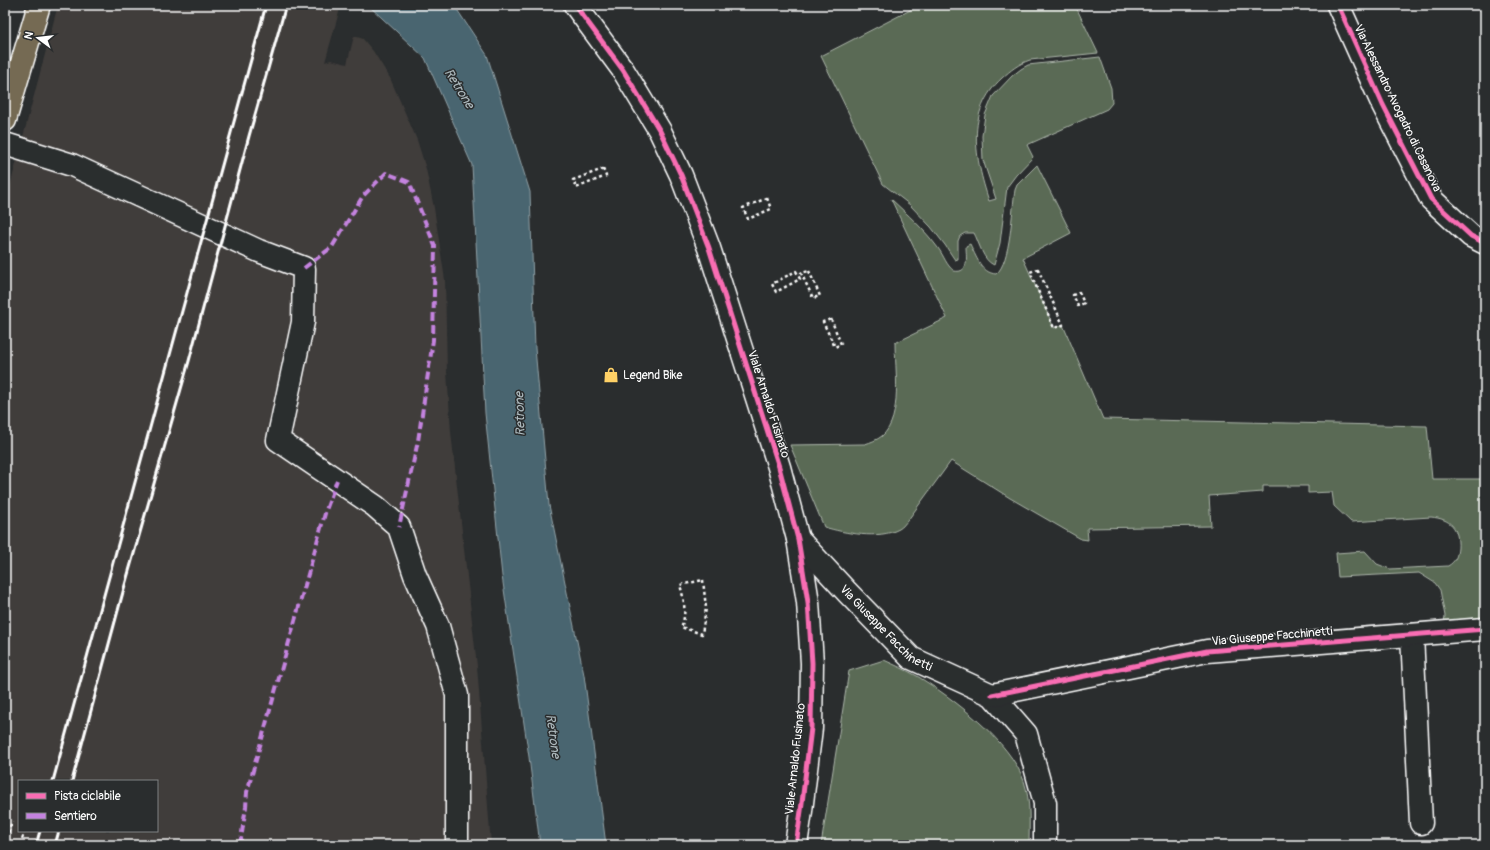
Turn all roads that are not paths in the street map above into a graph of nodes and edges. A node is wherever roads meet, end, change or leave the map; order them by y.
1 (39, 5) edge
2 (575, 5) edge
3 (1338, 5) edge
4 (5, 120) edge
5 (5, 144) edge
6 (1485, 243) edge
7 (798, 539) junction
8 (1485, 630) edge
9 (1412, 635) junction
10 (992, 695) junction
11 (1421, 823) dead end
12 (457, 845) edge
13 (796, 845) edge
14 (1045, 845) edge

1 - 4 main road
2 - 7 street, Viale Arnaldo Fusinato
3 - 6 street, Via Alessandro Avogadro di Casanova
5 - 12 street
7 - 10 street, Via Giuseppe Facchinetti
7 - 13 street, Viale Arnaldo Fusinato
8 - 9 street, Via Giuseppe Facchinetti
9 - 10 street, Via Giuseppe Facchinetti
9 - 11 street
10 - 14 street, Via Giuseppe Facchinetti

